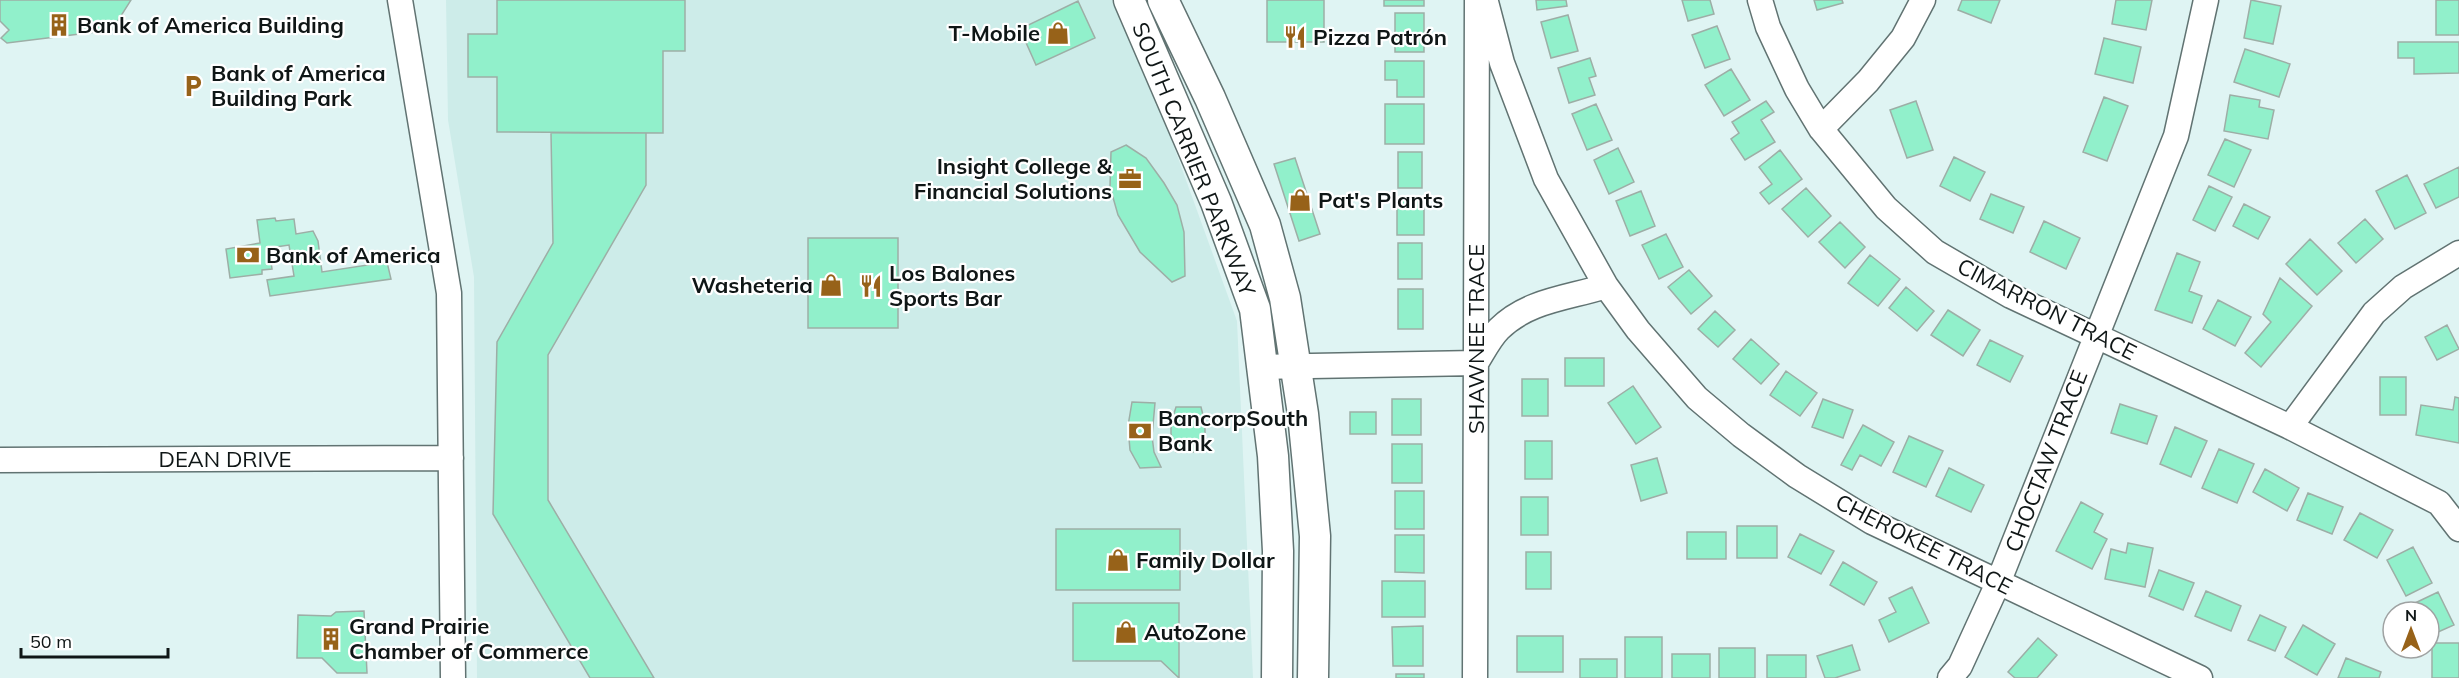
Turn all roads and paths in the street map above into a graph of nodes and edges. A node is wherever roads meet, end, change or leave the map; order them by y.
1 (400, 0) edge
2 (1129, 0) edge
3 (1163, 0) edge
4 (1477, 0) edge
5 (1485, 0) edge
6 (1760, 0) edge
7 (1923, 0) edge
8 (2206, 0) edge
9 (1821, 129) junction
10 (2459, 253) edge
11 (1606, 286) junction
12 (2095, 335) junction
13 (1476, 363) junction
14 (1296, 366) junction
15 (1263, 367) junction
16 (2290, 427) junction
17 (451, 458) junction
18 (0, 460) edge
19 (2449, 502) edge
20 (2459, 529) edge
21 (1998, 583) junction
22 (453, 678) edge
23 (1277, 678) edge
24 (1313, 678) edge
25 (1475, 678) edge
26 (1950, 678) edge
27 (2200, 678) edge

1 - 17 street
2 - 15 main road, SOUTH CARRIER PARKWAY
3 - 14 main road, SOUTH CARRIER PARKWAY
4 - 13 street, SHAWNEE TRACE
5 - 11 street, CHEROKEE TRACE
6 - 9 street, CIMARRON TRACE
7 - 9 street
8 - 12 street, CHOCTAW TRACE
9 - 12 street, CIMARRON TRACE
10 - 16 street
11 - 13 street
11 - 21 street, CHEROKEE TRACE
12 - 16 street, CIMARRON TRACE
12 - 21 street, CHOCTAW TRACE
13 - 14 street
13 - 25 street, SHAWNEE TRACE
14 - 15 street
14 - 24 main road, SOUTH CARRIER PARKWAY
15 - 23 main road, SOUTH CARRIER PARKWAY
16 - 19 street, CIMARRON TRACE
17 - 18 street, DEAN DRIVE
17 - 22 street
19 - 20 street, CIMARRON TRACE
21 - 26 street, CHOCTAW TRACE
21 - 27 street, CHEROKEE TRACE

